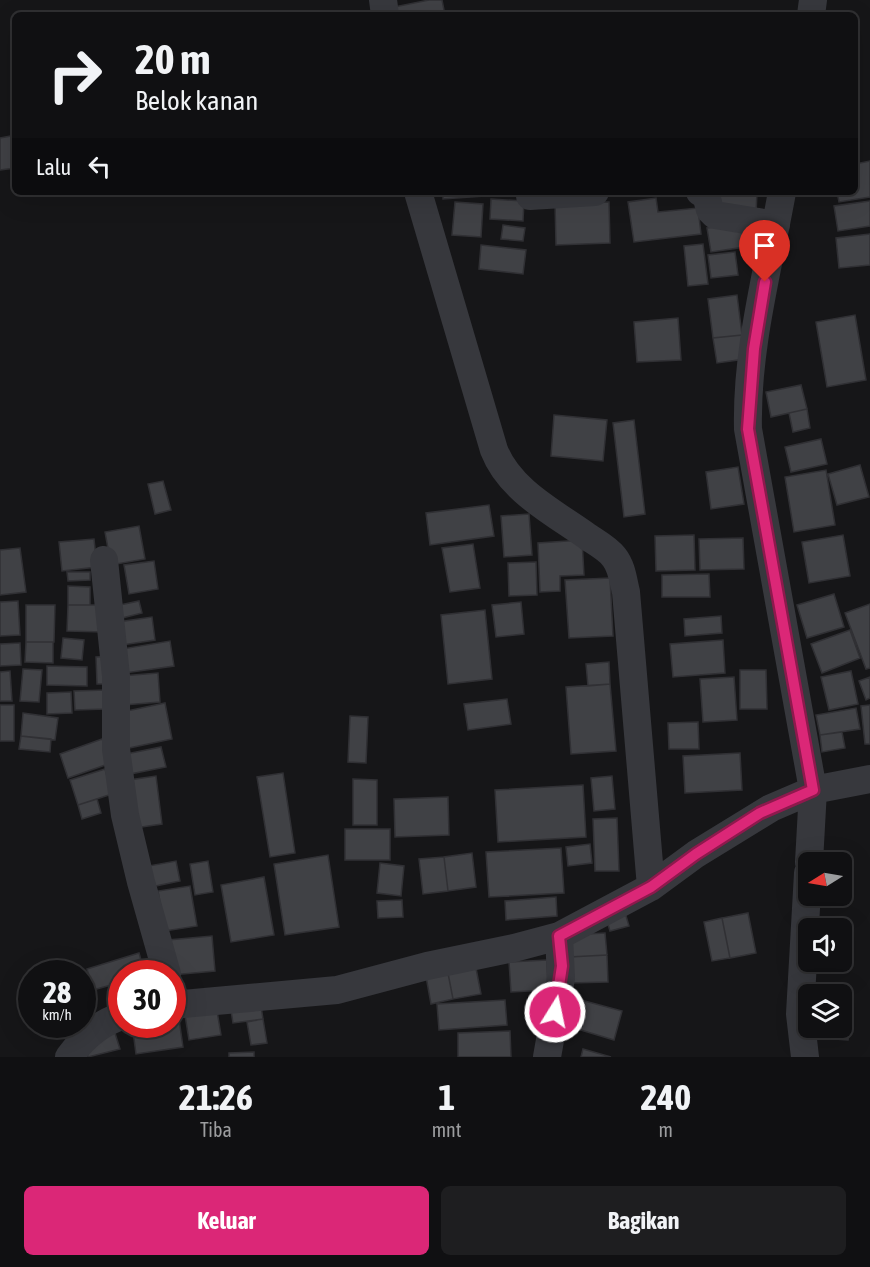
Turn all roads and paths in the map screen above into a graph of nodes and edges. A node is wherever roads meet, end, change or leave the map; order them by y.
1 (419, 195) edge
2 (546, 195) edge
3 (706, 195) edge
4 (782, 195) edge
5 (530, 196) dead end
6 (776, 225) junction
7 (104, 560) dead end
8 (870, 779) edge
9 (813, 790) junction
10 (810, 852) edge
11 (651, 887) junction
12 (806, 906) edge
13 (559, 936) junction
14 (163, 960) edge
15 (186, 1000) edge
16 (108, 1022) edge
17 (69, 1057) edge
18 (547, 1057) edge
19 (805, 1057) edge

1 - 11 street
2 - 5 street
3 - 6 street
4 - 6 street
6 - 9 street
7 - 14 street
8 - 9 street
9 - 10 street
9 - 11 street
11 - 13 street
12 - 19 street
13 - 15 street
13 - 18 street
16 - 17 street

